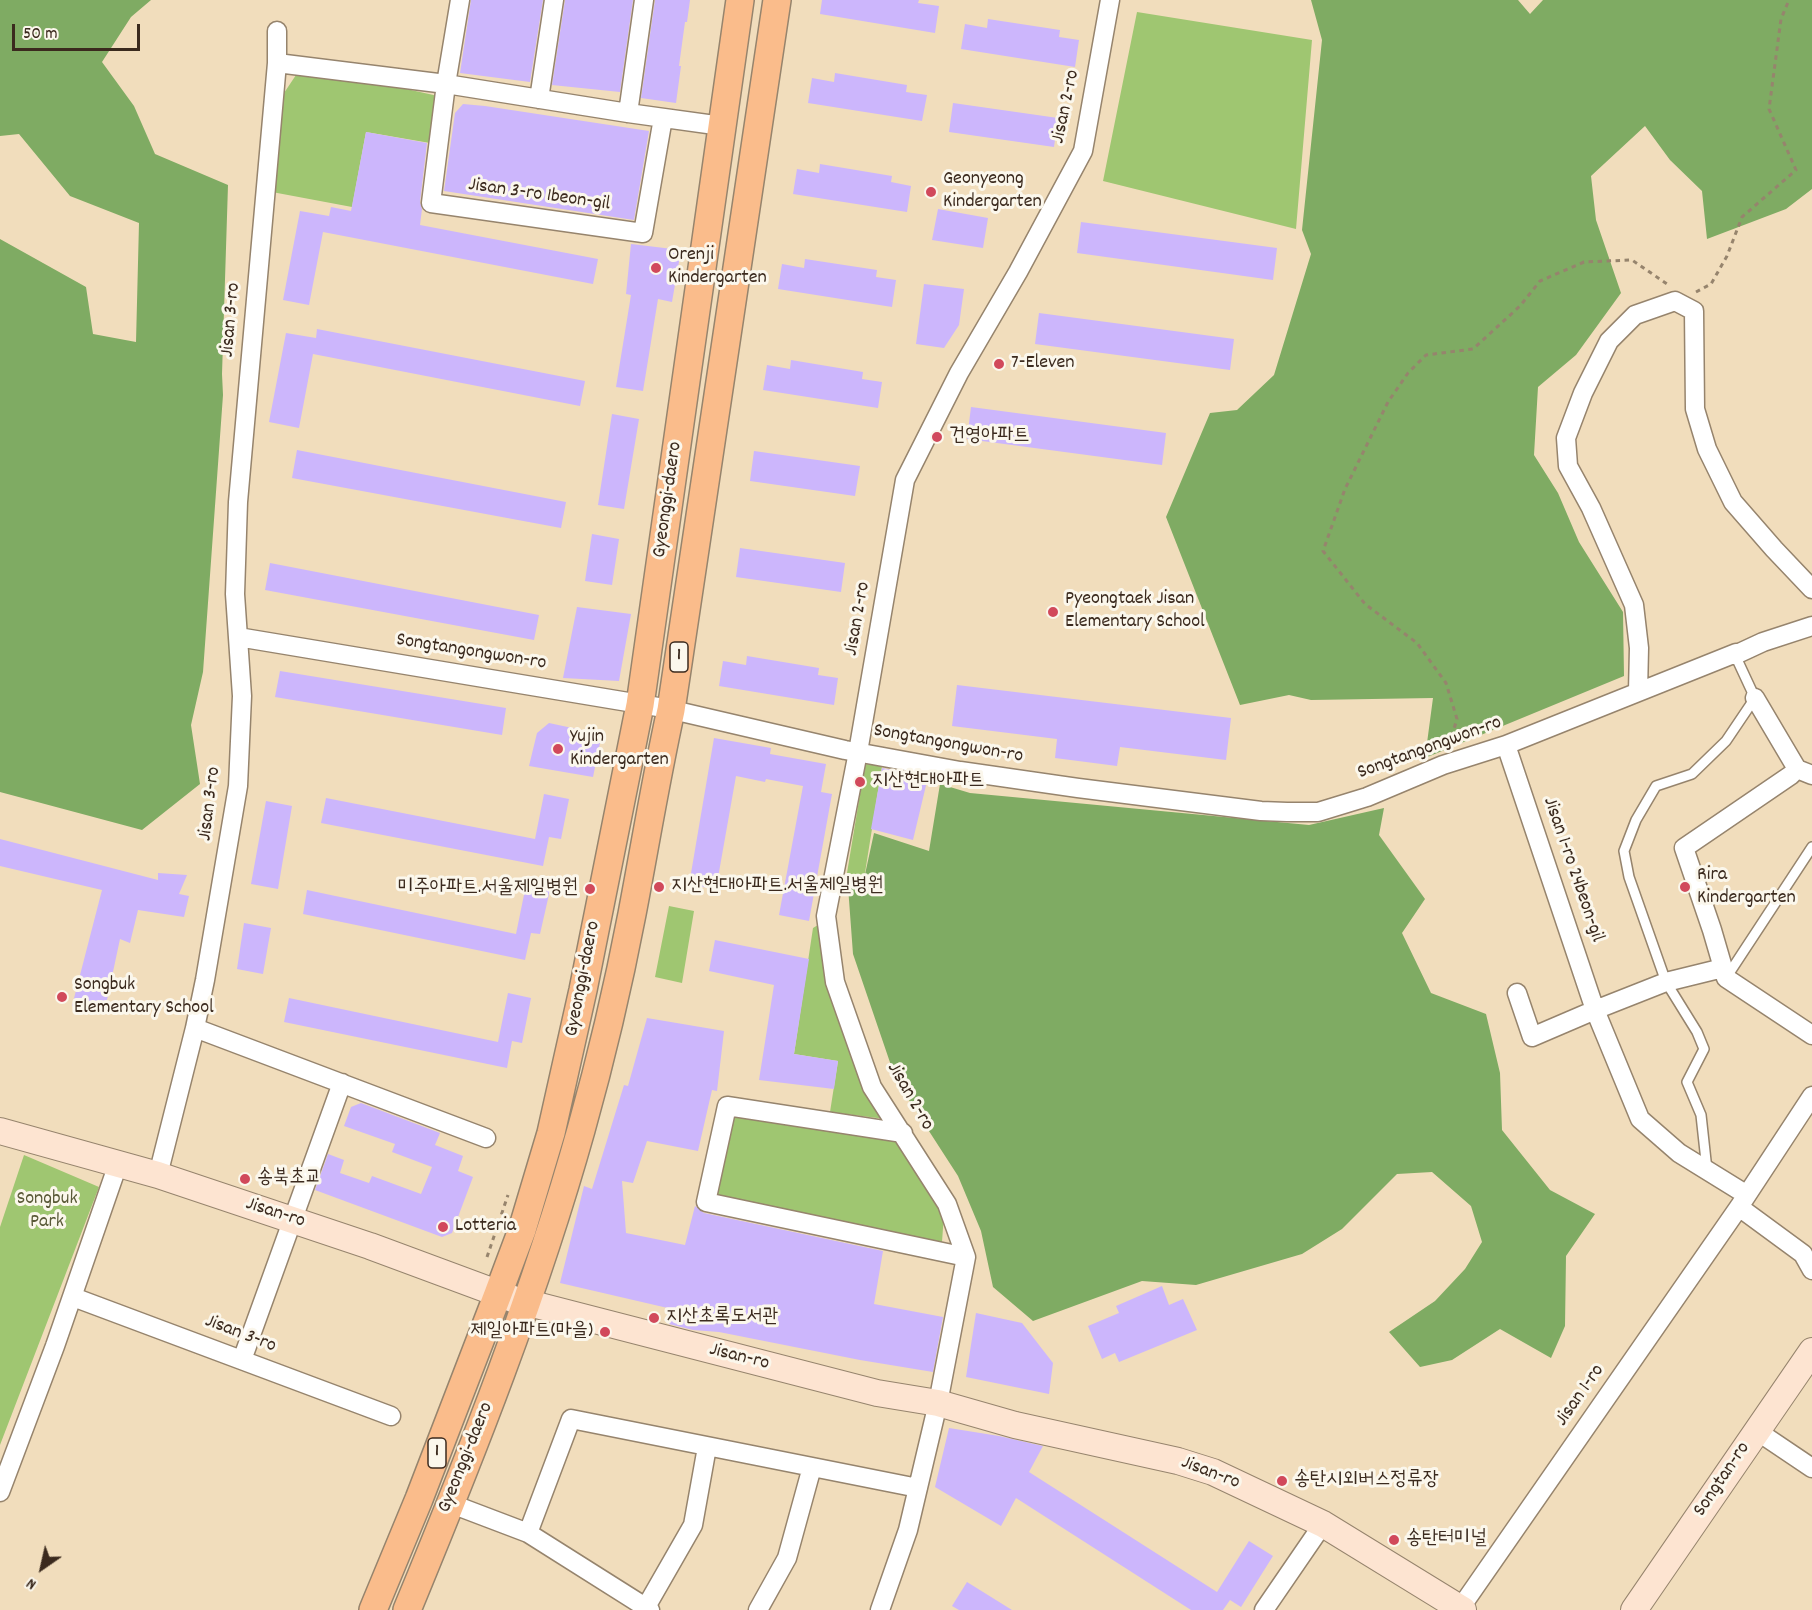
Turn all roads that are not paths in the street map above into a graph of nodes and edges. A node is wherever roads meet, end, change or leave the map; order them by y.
1 (460, 0) edge
2 (554, 0) edge
3 (644, 0) edge
4 (741, 0) edge
5 (777, 0) edge
6 (1110, 0) edge
7 (276, 31) dead end
8 (277, 63) junction
9 (446, 84) junction
10 (539, 99) junction
11 (628, 113) junction
12 (663, 118) junction
13 (722, 126) junction
14 (1812, 589) edge
15 (1812, 626) edge
16 (238, 637) junction
17 (1735, 655) junction
18 (1638, 692) junction
19 (1755, 698) junction
20 (640, 705) junction
21 (671, 710) junction
22 (1506, 745) junction
23 (858, 752) junction
24 (1804, 772) edge
25 (1812, 847) edge
26 (1725, 973) junction
27 (1666, 982) junction
28 (1517, 993) dead end
29 (1595, 1010) junction
30 (195, 1028) junction
31 (1812, 1035) edge
32 (342, 1083) junction
33 (1812, 1096) edge
34 (0, 1131) edge
35 (903, 1133) junction
36 (486, 1138) dead end
37 (118, 1164) junction
38 (1707, 1171) junction
39 (158, 1175) junction
40 (1743, 1201) junction
41 (294, 1220) junction
42 (966, 1257) junction
43 (1812, 1270) edge
44 (488, 1290) junction
45 (73, 1297) junction
46 (526, 1303) junction
47 (1812, 1351) edge
48 (242, 1360) junction
49 (938, 1403) junction
50 (391, 1416) dead end
51 (1757, 1431) junction
52 (707, 1447) junction
53 (812, 1467) junction
54 (1812, 1468) edge
55 (918, 1488) junction
56 (0, 1491) edge
57 (449, 1503) junction
58 (1323, 1524) junction
59 (528, 1533) junction
60 (648, 1609) edge
61 (1461, 1609) edge
62 (373, 1610) edge
63 (406, 1610) edge
64 (758, 1610) edge
65 (880, 1610) edge
66 (1264, 1610) edge
67 (1634, 1610) edge

1 - 9 street
2 - 10 street
3 - 11 street
4 - 13 main road, Gyeonggi-daero / 1
5 - 21 main road, Gyeonggi-daero / 1
6 - 23 street, Jisan 2-ro
7 - 8 street, Jisan 3-ro
8 - 9 street
8 - 16 street, Jisan 3-ro
9 - 10 street
9 - 12 street, Jisan 3-ro 1beon-gil
10 - 11 street
11 - 12 street
12 - 13 street
13 - 20 main road, Gyeonggi-daero / 1
14 - 18 street
15 - 17 street, Songtangongwon-ro
16 - 20 street, Songtangongwon-ro
16 - 30 street, Jisan 3-ro
17 - 18 street, Songtangongwon-ro
17 - 19 lane
18 - 22 street, Songtangongwon-ro
19 - 24 street
19 - 27 lane
20 - 21 street, Songtangongwon-ro
20 - 44 main road, Gyeonggi-daero / 1
21 - 23 street, Songtangongwon-ro
21 - 46 main road, Gyeonggi-daero / 1
22 - 23 street, Songtangongwon-ro
22 - 29 street, Jisan 1-ro 24beon-gil
23 - 35 street, Jisan 2-ro
24 - 26 street
25 - 26 lane
26 - 27 street
26 - 31 street
27 - 29 street
27 - 38 lane
28 - 29 street
29 - 38 street, Jisan 1-ro 24beon-gil
30 - 32 street
30 - 39 street, Jisan 3-ro
32 - 36 street
32 - 41 street
33 - 40 street, Jisan 1-ro
34 - 37 main road, Jisan-ro
35 - 42 street, Jisan 2-ro
35 - 42 street
37 - 39 main road, Jisan-ro
37 - 45 street
38 - 40 street, Jisan 1-ro 24beon-gil
39 - 41 main road, Jisan-ro
40 - 43 street
40 - 61 street, Jisan 1-ro
41 - 44 main road, Jisan-ro
41 - 48 street
42 - 49 street, Jisan 2-ro
44 - 46 main road, Jisan-ro
44 - 62 main road, Gyeonggi-daero / 1
45 - 48 street, Jisan 3-ro
45 - 56 street
46 - 49 main road, Jisan-ro
46 - 57 main road, Gyeonggi-daero / 1
47 - 51 main road, Songtan-ro
48 - 50 street, Jisan 3-ro
49 - 55 street, Jisan 2-ro
49 - 58 main road, Jisan-ro
51 - 54 street
51 - 67 main road, Songtan-ro
52 - 53 street
52 - 59 street
52 - 60 street
53 - 55 street
53 - 64 street
55 - 65 street, Jisan 2-ro
57 - 59 street
57 - 63 main road, Gyeonggi-daero / 1
58 - 61 main road, Jisan-ro
58 - 66 street
59 - 60 street

